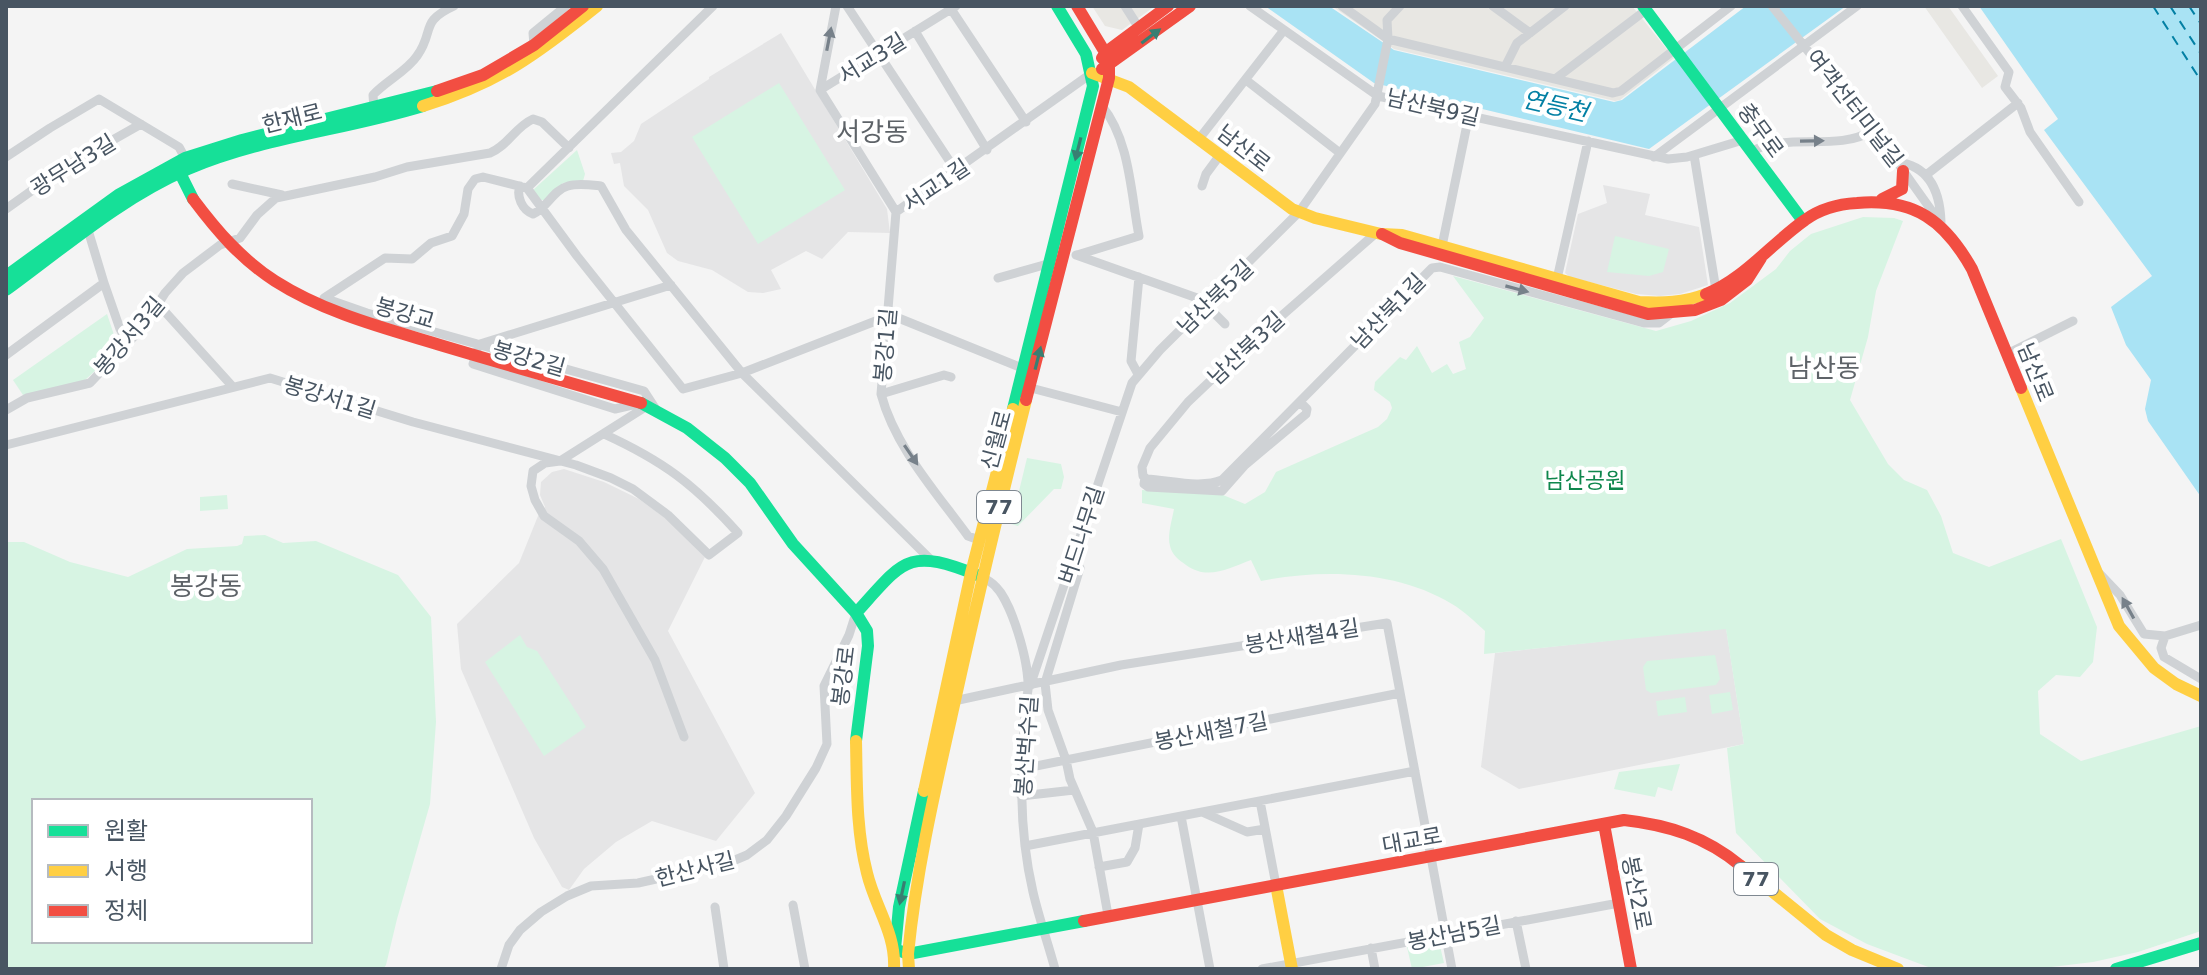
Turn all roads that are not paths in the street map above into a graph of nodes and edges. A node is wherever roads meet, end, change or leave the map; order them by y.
1 (454, 6) edge
2 (566, 6) edge
3 (583, 6) edge
4 (597, 6) edge
5 (713, 6) edge
6 (836, 6) edge
7 (847, 6) edge
8 (1057, 6) edge
9 (1077, 6) edge
10 (1125, 6) edge
11 (1168, 6) edge
12 (1190, 6) edge
13 (1250, 6) edge
14 (1342, 6) edge
15 (1400, 6) edge
16 (1493, 6) edge
17 (1565, 6) edge
18 (1731, 6) edge
19 (1772, 6) edge
20 (1857, 6) edge
21 (1962, 6) edge
22 (953, 8) edge
23 (1648, 8) edge
24 (1139, 28) junction
25 (1284, 30) junction
26 (915, 31) junction
27 (1530, 33) junction
28 (1388, 39) junction
29 (534, 45) junction
30 (1803, 46) junction
31 (1676, 48) junction
32 (878, 54) junction
33 (1109, 65) junction
34 (1505, 67) junction
35 (1092, 73) junction
36 (1555, 79) junction
37 (1246, 80) junction
38 (820, 90) junction
39 (1379, 92) junction
40 (2018, 103) junction
41 (1102, 106) junction
42 (374, 108) junction
43 (1720, 108) junction
44 (1469, 115) junction
45 (1026, 122) junction
46 (141, 124) junction
47 (1872, 131) junction
48 (1199, 139) junction
49 (1743, 140) junction
50 (1588, 141) junction
51 (569, 148) junction
52 (987, 150) junction
53 (1752, 151) junction
54 (1340, 153) junction
55 (1220, 155) junction
56 (1694, 155) junction
57 (6, 157) edge
58 (1654, 157) junction
59 (185, 158) junction
60 (1900, 166) junction
61 (956, 171) junction
62 (180, 173) junction
63 (1926, 175) junction
64 (232, 184) dead end
65 (1202, 186) dead end
66 (524, 187) junction
67 (282, 195) junction
68 (1878, 201) junction
69 (2079, 202) dead end
70 (6, 209) edge
71 (542, 210) junction
72 (896, 212) junction
73 (1299, 212) junction
74 (1803, 221) junction
75 (1941, 225) junction
76 (88, 230) junction
77 (1378, 233) junction
78 (1442, 246) junction
79 (1071, 253) junction
80 (1761, 258) junction
81 (1051, 263) junction
82 (6, 276) edge
83 (1139, 277) junction
84 (998, 278) dead end
85 (1557, 279) junction
86 (104, 283) junction
87 (671, 285) junction
88 (6, 290) edge
89 (1716, 290) junction
90 (614, 302) junction
91 (158, 304) junction
92 (1206, 306) junction
93 (1672, 313) junction
94 (887, 316) junction
95 (2073, 321) dead end
96 (1225, 324) dead end
97 (128, 344) junction
98 (480, 344) junction
99 (2007, 354) junction
100 (6, 355) edge
101 (1022, 368) junction
102 (742, 373) junction
103 (1138, 374) junction
104 (951, 377) dead end
105 (1132, 383) joint
106 (233, 387) junction
107 (1031, 388) junction
108 (881, 394) junction
109 (648, 407) junction
110 (6, 410) edge
111 (1122, 412) junction
112 (604, 434) junction
113 (6, 445) edge
114 (560, 461) junction
115 (1146, 478) joint
116 (979, 540) junction
117 (930, 559) junction
118 (1071, 565) junction
119 (2094, 569) junction
120 (975, 574) junction
121 (856, 613) junction
122 (2201, 625) edge
123 (2165, 636) junction
124 (2201, 679) edge
125 (1045, 683) junction
126 (1030, 686) junction
127 (1400, 693) junction
128 (2201, 696) edge
129 (954, 701) junction
130 (684, 737) dead end
131 (1066, 760) junction
132 (1021, 769) junction
133 (1415, 771) junction
134 (1074, 790) junction
135 (1021, 796) junction
136 (1260, 801) junction
137 (1202, 812) junction
138 (1181, 816) junction
139 (1139, 824) junction
140 (1604, 824) junction
141 (1265, 829) junction
142 (1093, 832) junction
143 (1025, 846) junction
144 (1431, 857) junction
145 (1099, 867) junction
146 (1276, 885) junction
147 (1197, 899) junction
148 (1619, 903) junction
149 (793, 905) dead end
150 (715, 907) dead end
151 (1108, 915) junction
152 (1516, 921) junction
153 (1044, 929) junction
154 (1446, 934) junction
155 (2201, 943) edge
156 (1371, 948) junction
157 (895, 949) junction
158 (908, 954) junction
159 (1862, 963) edge
160 (1291, 966) edge
161 (2125, 968) edge
162 (501, 969) edge
163 (724, 969) edge
164 (805, 969) edge
165 (894, 969) edge
166 (909, 969) edge
167 (1055, 969) edge
168 (1210, 969) edge
169 (1262, 969) edge
170 (1375, 969) edge
171 (1452, 969) edge
172 (1526, 969) edge
173 (1631, 969) edge
174 (1898, 969) edge

1 - 42 street
2 - 29 street
3 - 29 street, 한재로
4 - 62 street, 한재로
5 - 51 street
38 -> 6 street, 서교3길
7 - 32 street
8 - 35 street
9 - 33 street
10 - 24 street
11 - 24 street
33 -> 12 street
13 - 25 street, 남산북9길
14 - 28 street
15 - 28 street
16 - 27 street
17 - 27 street
18 - 31 street
19 - 30 street
20 - 30 street, 여객선터미널길
21 - 40 street
22 - 26 street, 서교3길
22 - 45 street
23 - 31 street
23 - 36 street
24 - 33 street
25 - 37 street
25 - 39 street, 남산북9길
26 - 32 street, 서교3길
26 - 52 street
27 - 34 street
28 - 34 street
28 - 39 street
29 - 42 street, 한재로
30 - 43 street, 충무로
30 - 47 street, 여객선터미널길
31 - 36 street
31 - 43 street
32 - 38 street, 서교3길
32 - 61 street
33 - 35 street
33 - 41 street, 신월로 / 77
33 - 48 street, 남산로
34 - 36 street
35 - 45 street, 서교1길
35 -> 81 street, 신월로 / 77
37 - 48 street
37 - 54 street
38 - 72 street, 서교1길
39 - 44 street, 남산북9길
39 - 54 street, 남산북5길
40 - 63 street, 여객선터미널길
40 - 69 street
41 - 79 street, 신월로 / 77
41 - 79 street
42 - 59 street, 한재로
43 - 49 street, 충무로
43 - 58 street
44 - 50 street, 남산북9길
44 - 78 street
45 - 52 street, 서교1길
46 - 57 street, 광무남3길
46 - 59 street, 광무남3길
46 - 70 street, 광무남3길
53 -> 47 street
47 - 60 street, 여객선터미널길
48 - 55 street, 남산로
49 - 53 street, 충무로
49 - 56 street, 남산북9길
50 - 58 street, 남산북9길
50 - 85 street
51 - 66 street
51 - 67 street
52 - 61 street, 서교1길
53 - 74 street, 충무로
54 - 73 street, 남산북5길
55 - 65 street
55 - 73 street, 남산로
56 - 58 street, 남산북9길
56 - 89 street
59 - 62 street
59 - 82 street, 한재로
60 - 63 street
60 - 68 street
60 - 75 street, 여객선터미널길
61 - 72 street, 서교1길
62 - 76 street, 한재로
62 - 109 street, 봉강교, bridge
63 - 75 street
64 - 67 street
66 - 71 street
66 - 98 street
67 - 91 street, 봉강서3길
68 - 74 street, 남산로
68 - 75 street, 남산로
71 - 87 street
71 - 90 street
72 - 94 street, 봉강1길
73 - 77 street, 남산로
73 - 92 street, 남산북5길
74 - 80 street, 남산로
75 - 99 street, 남산로
76 - 86 street
76 - 88 street, 한재로
77 - 78 street, 남산로
77 - 93 street, 남산로
77 - 115 street, 남산북3길
78 - 85 street, 남산로
79 - 83 street
107 -> 79 street, 신월로 / 77
80 - 89 street, 남산로
80 - 93 street, 남산로
81 - 84 street
81 - 101 street, 신월로 / 77
83 - 92 street
83 - 103 street
85 - 89 street, 남산로
86 - 97 street
86 - 100 street
87 - 90 street, 봉강2길
87 - 102 street
90 - 98 street, 봉강2길
90 - 102 street
91 - 97 street, 봉강서3길
91 - 106 street
92 - 96 street
92 - 103 street, 남산북5길
115 -> 93 street, 남산북1길
94 - 101 street
94 - 102 street
94 - 108 street, 봉강1길
95 - 99 street
97 - 110 street, 봉강서3길
98 - 109 street, 봉강2길
98 - 109 street
99 - 119 street, 남산로
101 - 116 street, 신월로 / 77
102 - 117 street
103 - 105 street, 남산북5길
104 - 108 street
105 - 111 street, 버드나무길
106 - 113 street, 봉강서1길
106 - 114 street, 봉강서1길
107 - 111 street
107 - 120 street, 신월로 / 77
108 -> 116 street, 봉강1길
109 - 112 street
109 - 121 street, 봉강로
111 - 118 street, 버드나무길
112 - 114 street
112 - 114 street, 봉강서1길
114 - 130 street
116 - 120 street, 신월로 / 77
117 - 120 street
117 - 121 street
118 - 125 street
118 - 126 street, 버드나무길
123 -> 119 street
119 - 128 street, 남산로
120 - 126 street, 봉산벅수길
120 - 129 street, 신월로 / 77
120 -> 157 street, 신월로 / 77
121 - 157 street, 봉강로
121 - 162 street, 한산사길
122 - 123 street
123 - 124 street
125 - 126 street, 봉산새철4길
125 - 127 street, 봉산새철4길
125 - 131 street
126 - 129 street, 봉산새철4길
126 - 132 street, 봉산벅수길
127 - 131 street, 봉산새철7길
127 - 133 street, 봉산새철4길
129 - 158 street, 신월로 / 77
131 - 132 street, 봉산새철7길
131 - 134 street
132 - 135 street, 봉산벅수길
133 - 136 street
133 - 144 street, 봉산새철4길
134 - 135 street
134 - 142 street
135 - 143 street, 봉산벅수길
136 - 137 street
136 - 141 street
137 - 138 street
137 - 141 street
138 - 139 street
138 - 147 street
139 - 142 street
139 - 145 street
140 - 144 street, 대교로 / 77
140 - 148 street, 봉산2로
140 - 159 street, 대교로 / 77
141 - 146 street
142 - 143 street
142 - 145 street
143 - 153 street, 봉산벅수길
144 - 146 street, 대교로 / 77
144 - 154 street, 봉산새철4길
145 - 151 street
146 - 147 street, 대교로 / 77
146 - 160 street
147 - 151 street, 대교로 / 77
147 - 168 street
148 - 152 street, 봉산남5길
148 - 173 street, 봉산2로
149 - 164 street
150 - 163 street
151 - 153 street, 대교로 / 77
152 - 154 street, 봉산남5길
152 - 172 street
153 - 158 street, 대교로 / 77
153 - 167 street, 봉산벅수길
154 - 156 street, 봉산남5길
154 - 171 street, 봉산새철4길
155 - 161 street
156 - 160 street, 봉산남5길
156 - 170 street
157 - 158 street
157 - 165 street, 신월로
158 - 166 street, 신월로
159 - 174 street, 대교로 / 77
160 - 169 street, 봉산남5길

